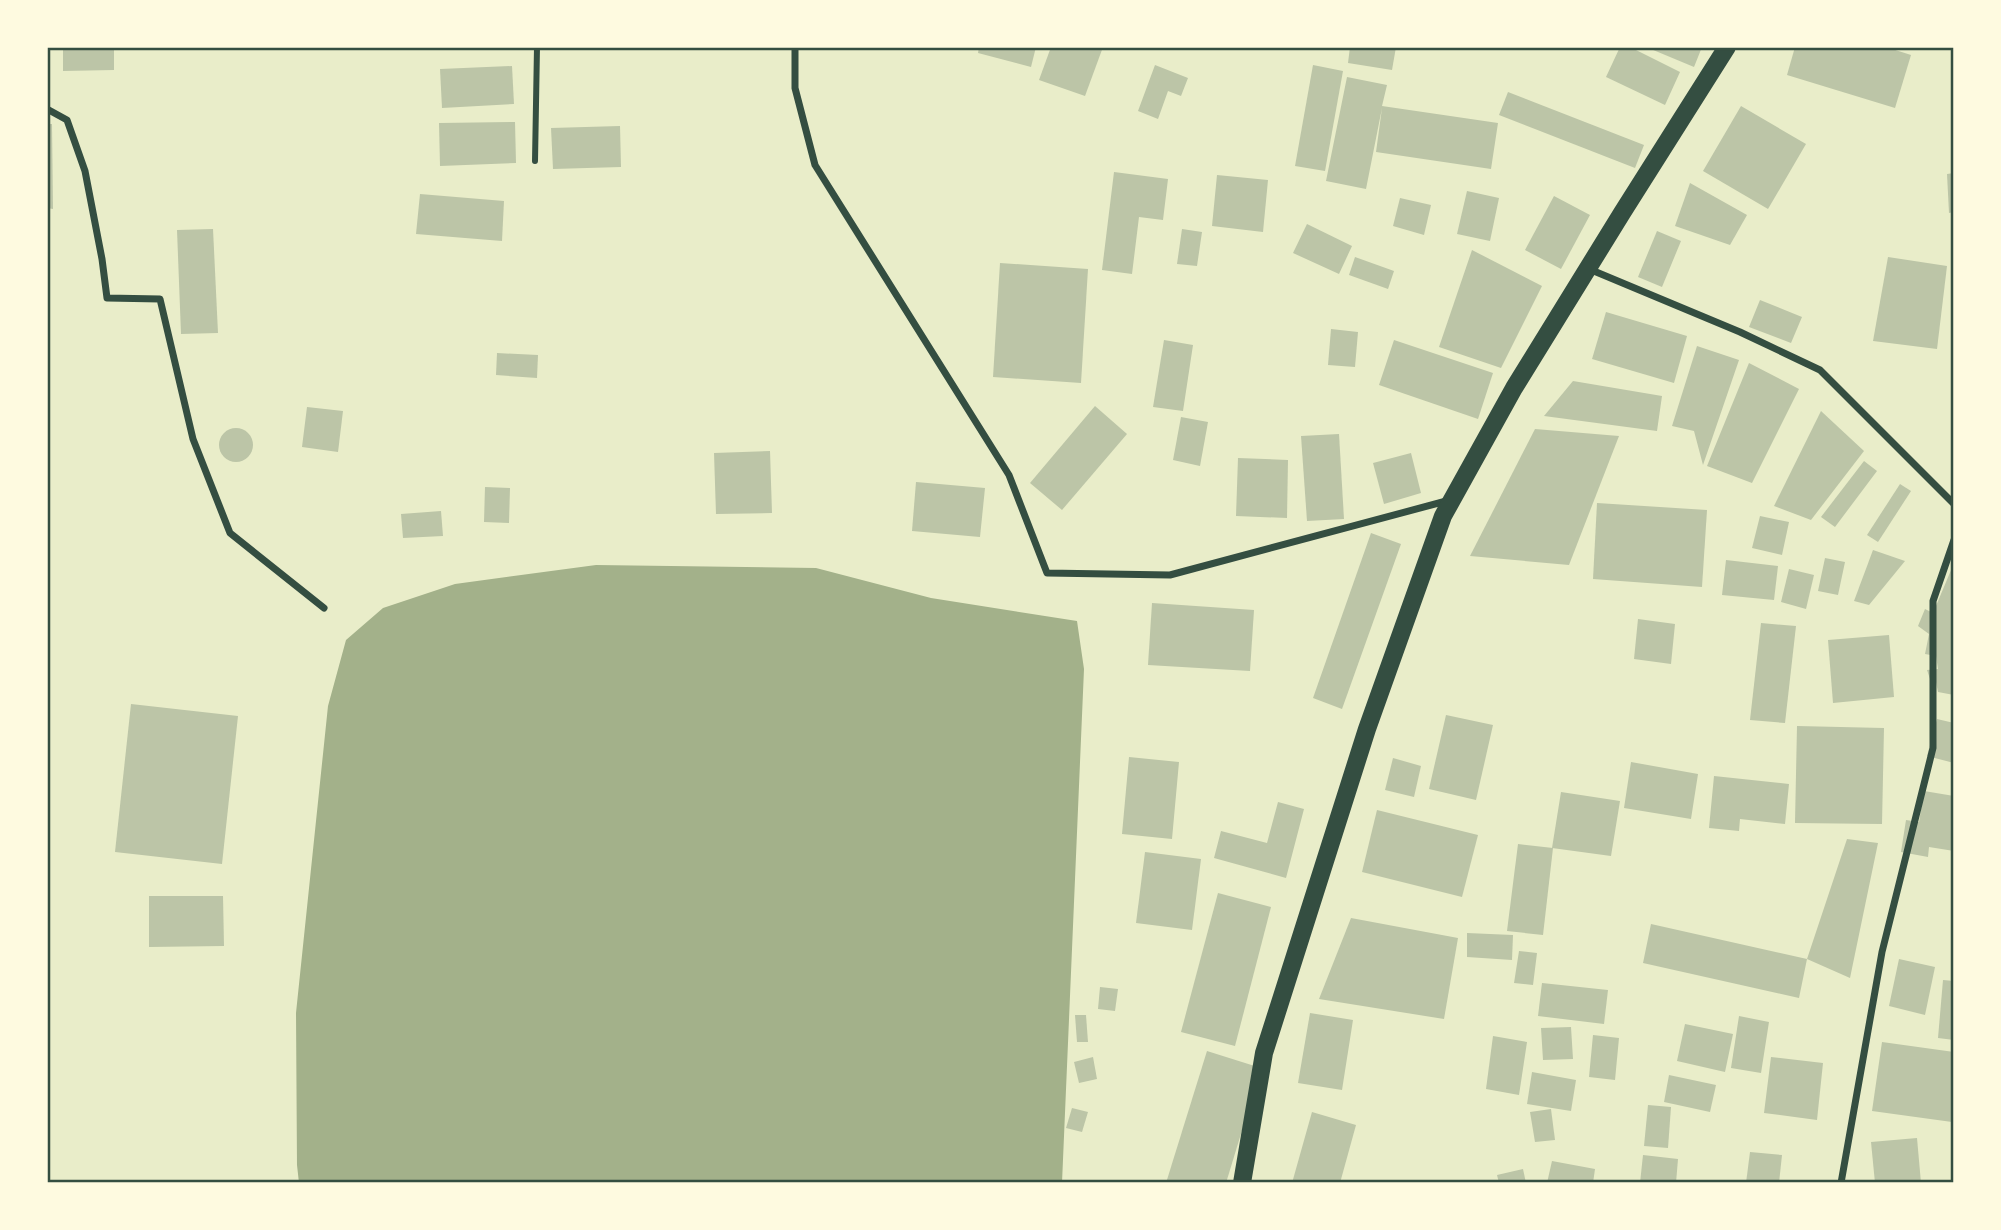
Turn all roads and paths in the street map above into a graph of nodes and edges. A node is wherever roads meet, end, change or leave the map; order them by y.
1 (537, 47) edge
2 (795, 47) edge
3 (1727, 47) edge
4 (47, 109) edge
5 (535, 161) dead end
6 (1588, 268) junction
7 (1452, 499) junction
8 (1954, 504) edge
9 (1954, 540) edge
10 (324, 608) dead end
11 (1242, 1183) edge
12 (1841, 1183) edge

1 - 5 street
2 - 7 street
3 - 6 main road
4 - 10 street
6 - 7 main road
6 - 8 street
7 - 11 main road
9 - 12 street

